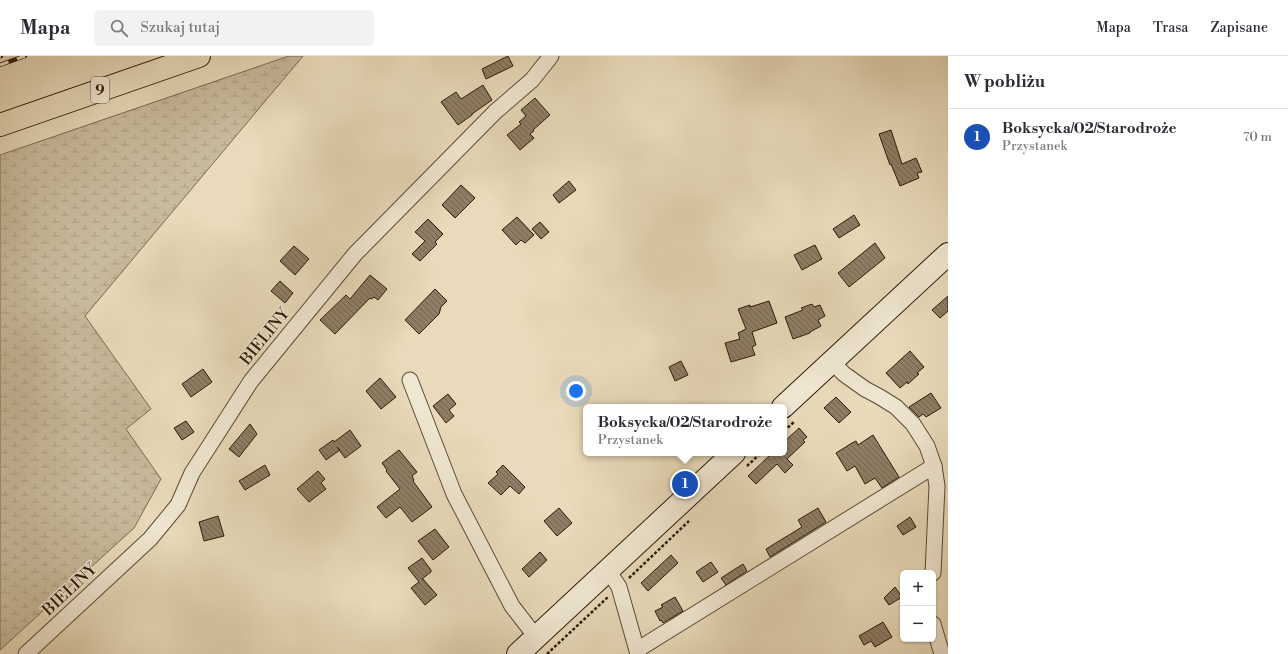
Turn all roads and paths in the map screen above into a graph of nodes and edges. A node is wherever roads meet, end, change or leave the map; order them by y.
1 (200, 56) edge
2 (551, 56) edge
3 (0, 125) edge
4 (948, 254) edge
5 (832, 362) junction
6 (410, 380) dead end
7 (786, 404) edge
8 (731, 456) edge
9 (934, 466) junction
10 (933, 570) edge
11 (614, 578) junction
12 (936, 634) edge
13 (541, 646) edge
14 (638, 652) edge
15 (26, 654) edge
16 (518, 654) edge
17 (942, 654) edge

1 - 3 main road, 9
2 - 15 street, BIELINY
4 - 5 main road
5 - 7 main road
5 - 9 street
6 - 13 street
8 - 11 main road
9 - 10 street
9 - 14 street
11 - 13 main road
11 - 13 path
11 - 14 street
12 - 17 street
13 - 16 main road

